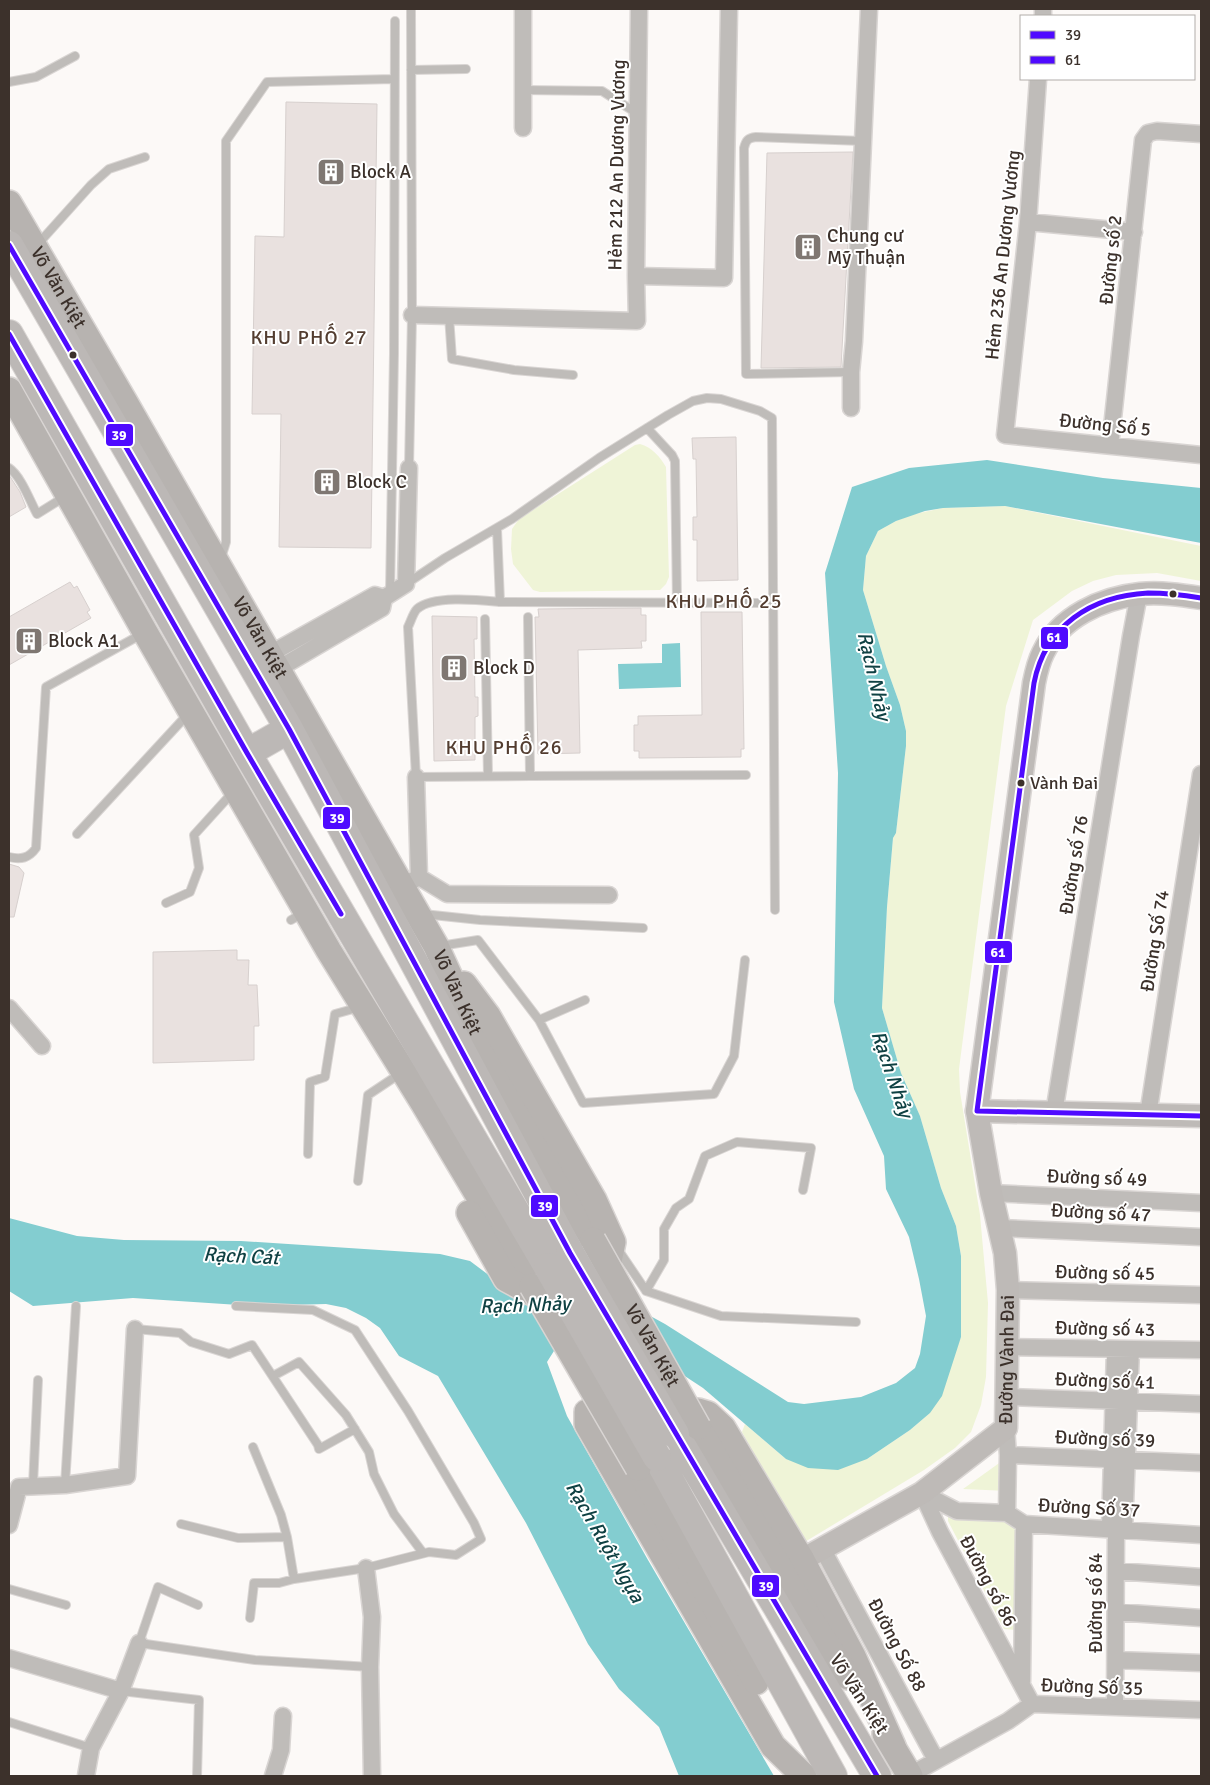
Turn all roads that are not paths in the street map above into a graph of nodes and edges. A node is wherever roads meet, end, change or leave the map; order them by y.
1 (411, 9) edge
2 (524, 9) edge
3 (639, 9) edge
4 (729, 9) edge
5 (868, 9) edge
6 (395, 20) dead end
7 (75, 56) dead end
8 (466, 69) dead end
9 (411, 70) junction
10 (394, 79) junction
11 (1038, 80) edge
12 (9, 82) edge
13 (522, 90) junction
14 (638, 114) junction
15 (522, 128) dead end
16 (1201, 134) edge
17 (862, 141) junction
18 (144, 157) dead end
19 (9, 203) edge
20 (1028, 222) junction
21 (1134, 232) junction
22 (22, 246) edge
23 (636, 276) junction
24 (412, 315) junction
25 (449, 316) junction
26 (9, 334) edge
27 (851, 372) junction
28 (574, 374) dead end
29 (9, 390) edge
30 (851, 408) dead end
31 (647, 428) junction
32 (1005, 435) joint
33 (1110, 446) junction
34 (1201, 455) edge
35 (9, 468) edge
36 (409, 468) joint
37 (68, 495) junction
38 (497, 529) junction
39 (218, 567) junction
40 (406, 584) junction
41 (1139, 594) junction
42 (387, 596) junction
43 (1201, 598) edge
44 (500, 602) junction
45 (677, 602) junction
46 (773, 603) junction
47 (528, 617) dead end
48 (486, 619) dead end
49 (145, 632) junction
50 (274, 662) junction
51 (191, 711) junction
52 (290, 729) junction
53 (247, 753) junction
54 (1201, 774) edge
55 (746, 775) dead end
56 (488, 776) junction
57 (530, 776) junction
58 (416, 777) junction
59 (236, 789) junction
60 (77, 834) dead end
61 (9, 857) edge
62 (410, 882) junction
63 (609, 895) dead end
64 (166, 903) dead end
65 (775, 910) dead end
66 (416, 913) junction
67 (643, 928) dead end
68 (436, 946) junction
69 (329, 951) junction
70 (745, 960) dead end
71 (585, 1000) dead end
72 (9, 1008) edge
73 (353, 1008) junction
74 (539, 1020) junction
75 (42, 1046) dead end
76 (392, 1078) junction
77 (978, 1111) junction
78 (1054, 1113) junction
79 (1148, 1115) junction
80 (1201, 1116) edge
81 (308, 1154) dead end
82 (358, 1181) dead end
83 (803, 1190) dead end
84 (991, 1193) junction
85 (1201, 1202) edge
86 (999, 1228) junction
87 (1201, 1237) edge
88 (571, 1258) junction
89 (1008, 1290) junction
90 (646, 1291) junction
91 (1201, 1295) edge
92 (76, 1306) dead end
93 (236, 1306) dead end
94 (856, 1322) dead end
95 (135, 1329) joint
96 (1007, 1347) junction
97 (1123, 1349) junction
98 (1201, 1350) edge
99 (273, 1376) junction
100 (38, 1380) dead end
101 (1007, 1397) junction
102 (1122, 1402) junction
103 (1201, 1404) edge
104 (1006, 1428) junction
105 (354, 1430) junction
106 (687, 1430) junction
107 (253, 1447) dead end
108 (1008, 1455) junction
109 (1120, 1459) junction
110 (648, 1462) junction
111 (1201, 1463) edge
112 (64, 1485) junction
113 (20, 1486) edge
114 (922, 1493) junction
115 (1007, 1512) junction
116 (181, 1524) dead end
117 (1024, 1524) junction
118 (9, 1525) edge
119 (1117, 1530) junction
120 (1201, 1535) edge
121 (287, 1537) junction
122 (423, 1553) junction
123 (812, 1555) junction
124 (366, 1568) junction
125 (1116, 1571) junction
126 (1201, 1577) edge
127 (294, 1579) junction
128 (9, 1589) edge
129 (198, 1605) dead end
130 (66, 1606) dead end
131 (1116, 1612) junction
132 (250, 1618) dead end
133 (1201, 1618) edge
134 (139, 1643) junction
135 (9, 1658) edge
136 (1116, 1660) junction
137 (1201, 1662) edge
138 (370, 1667) junction
139 (1022, 1686) junction
140 (121, 1691) junction
141 (1032, 1704) junction
142 (1115, 1707) junction
143 (1201, 1710) edge
144 (283, 1716) dead end
145 (9, 1722) edge
146 (893, 1746) junction
147 (92, 1748) junction
148 (936, 1760) junction
149 (86, 1776) edge
150 (197, 1776) edge
151 (273, 1776) edge
152 (372, 1776) edge
153 (804, 1776) edge
154 (808, 1776) edge
155 (833, 1776) edge
156 (877, 1776) edge
157 (910, 1776) edge

1 - 9 lane
2 - 13 street
3 - 14 street, Hẻm 212 An Dương Vương
4 - 23 street
5 - 17 street
6 - 10 lane
7 - 12 lane
8 - 9 lane
9 - 24 lane
10 - 39 lane
10 - 42 lane
11 - 20 street, Hẻm 236 An Dương Vương
13 - 14 lane
13 - 15 street
14 - 23 street, Hẻm 212 An Dương Vương
16 - 21 street, Đường số 2
17 - 27 street
17 - 27 lane
18 - 22 lane
19 - 22 main road, Võ Văn Kiệt
20 - 21 street
20 - 32 street, Hẻm 236 An Dương Vương
21 - 33 street, Đường số 2
22 - 39 main road, Võ Văn Kiệt
22 - 52 highway, Võ Văn Kiệt
23 - 25 street, Hẻm 212 An Dương Vương
24 - 25 street
24 - 36 lane
25 - 28 lane
26 - 53 highway, Võ Văn Kiệt
27 - 30 street
29 - 37 main road, Võ Văn Kiệt
31 - 38 lane
31 - 45 lane
31 - 46 lane
32 - 33 street, Đường Số 5
33 - 34 street, Đường Số 5
35 - 37 lane
36 - 40 street
37 - 49 main road, Võ Văn Kiệt
38 - 40 lane
38 - 44 lane
39 - 50 main road, Võ Văn Kiệt
40 - 42 street
41 - 43 street, Đường Vành Đai
41 - 77 street, Đường Vành Đai
41 - 78 street, Đường số 76
42 - 50 street
44 - 45 lane
44 - 58 lane
45 - 46 lane
46 - 65 lane
47 - 57 lane
48 - 56 lane
49 - 51 main road, Võ Văn Kiệt
49 - 61 lane
50 - 62 main road, Võ Văn Kiệt
51 - 59 main road, Võ Văn Kiệt
51 - 60 lane
52 - 53 highway
52 - 88 highway, Võ Văn Kiệt
53 - 88 highway, Võ Văn Kiệt
54 - 79 street, Đường Số 74
55 - 57 lane
56 - 57 lane
56 - 58 lane
58 - 62 street
59 - 64 lane
59 - 69 main road, Võ Văn Kiệt
62 - 63 street
62 - 66 main road, Võ Văn Kiệt
66 - 67 lane
66 - 68 main road, Võ Văn Kiệt
68 - 74 lane
68 - 88 main road, Võ Văn Kiệt
69 - 73 main road
69 - 88 main road, Võ Văn Kiệt
70 - 74 lane
71 - 74 lane
72 - 75 street
73 - 76 main road
73 - 81 lane
76 - 82 lane
76 - 88 main road
77 - 78 street
77 - 84 street, Đường Vành Đai
78 - 79 street
79 - 80 street
83 - 90 lane
84 - 85 street, Đường số 49
84 - 86 street, Đường Vành Đai
86 - 87 street, Đường số 47
86 - 89 street, Đường Vành Đai
88 - 90 lane
88 - 106 highway, Võ Văn Kiệt, bridge
88 - 110 highway, Võ Văn Kiệt, bridge
89 - 91 street, Đường số 45
89 - 96 street, Đường Vành Đai
90 - 94 lane
92 - 112 lane
93 - 122 lane
95 - 99 lane
95 - 112 street
96 - 97 street, Đường số 43
96 - 101 street, Đường Vành Đai
97 - 98 street, Đường số 43
97 - 102 street, Đường số 84
99 - 105 lane
99 - 105 lane
100 - 113 lane
101 - 102 street, Đường số 41
101 - 104 street, Đường Vành Đai
102 - 103 street, Đường số 41
102 - 109 street, Đường số 84
104 - 108 street
104 - 114 street, Đường Vành Đai
105 - 122 lane
106 - 146 main road, Võ Văn Kiệt
106 - 156 highway, Võ Văn Kiệt
107 - 121 lane
108 - 109 street, Đường số 39
108 - 115 street
109 - 111 street, Đường số 39
109 - 119 street, Đường số 84
110 - 154 main road, Võ Văn Kiệt
110 - 155 highway, Võ Văn Kiệt
112 - 113 street
113 - 118 street
114 - 115 street
114 - 123 street, Đường Vành Đai
114 - 139 street, Đường số 86
115 - 117 street, Đường Số 37
116 - 121 lane
117 - 119 street, Đường Số 37
117 - 139 street, Đường số 86
119 - 120 street, Đường Số 37
119 - 125 street, Đường số 84
121 - 127 lane
122 - 124 lane
123 - 146 main road
123 - 148 street, Đường Số 88
123 - 153 main road
124 - 127 lane
124 - 138 street
125 - 126 street
125 - 131 street, Đường số 84
127 - 132 lane
128 - 130 lane
129 - 134 lane
131 - 133 street
131 - 136 street, Đường số 84
134 - 138 lane
134 - 140 street
135 - 140 street
136 - 137 street
136 - 142 street, Đường số 84
138 - 152 street
139 - 141 street, Đường số 86
140 - 147 street
140 - 150 lane
141 - 142 street, Đường Số 35
141 - 148 street, Đường Số 35
142 - 143 street, Đường Số 35
144 - 151 street
145 - 147 lane
146 - 157 main road, Võ Văn Kiệt
147 - 149 street
148 - 157 street, Đường Số 35

